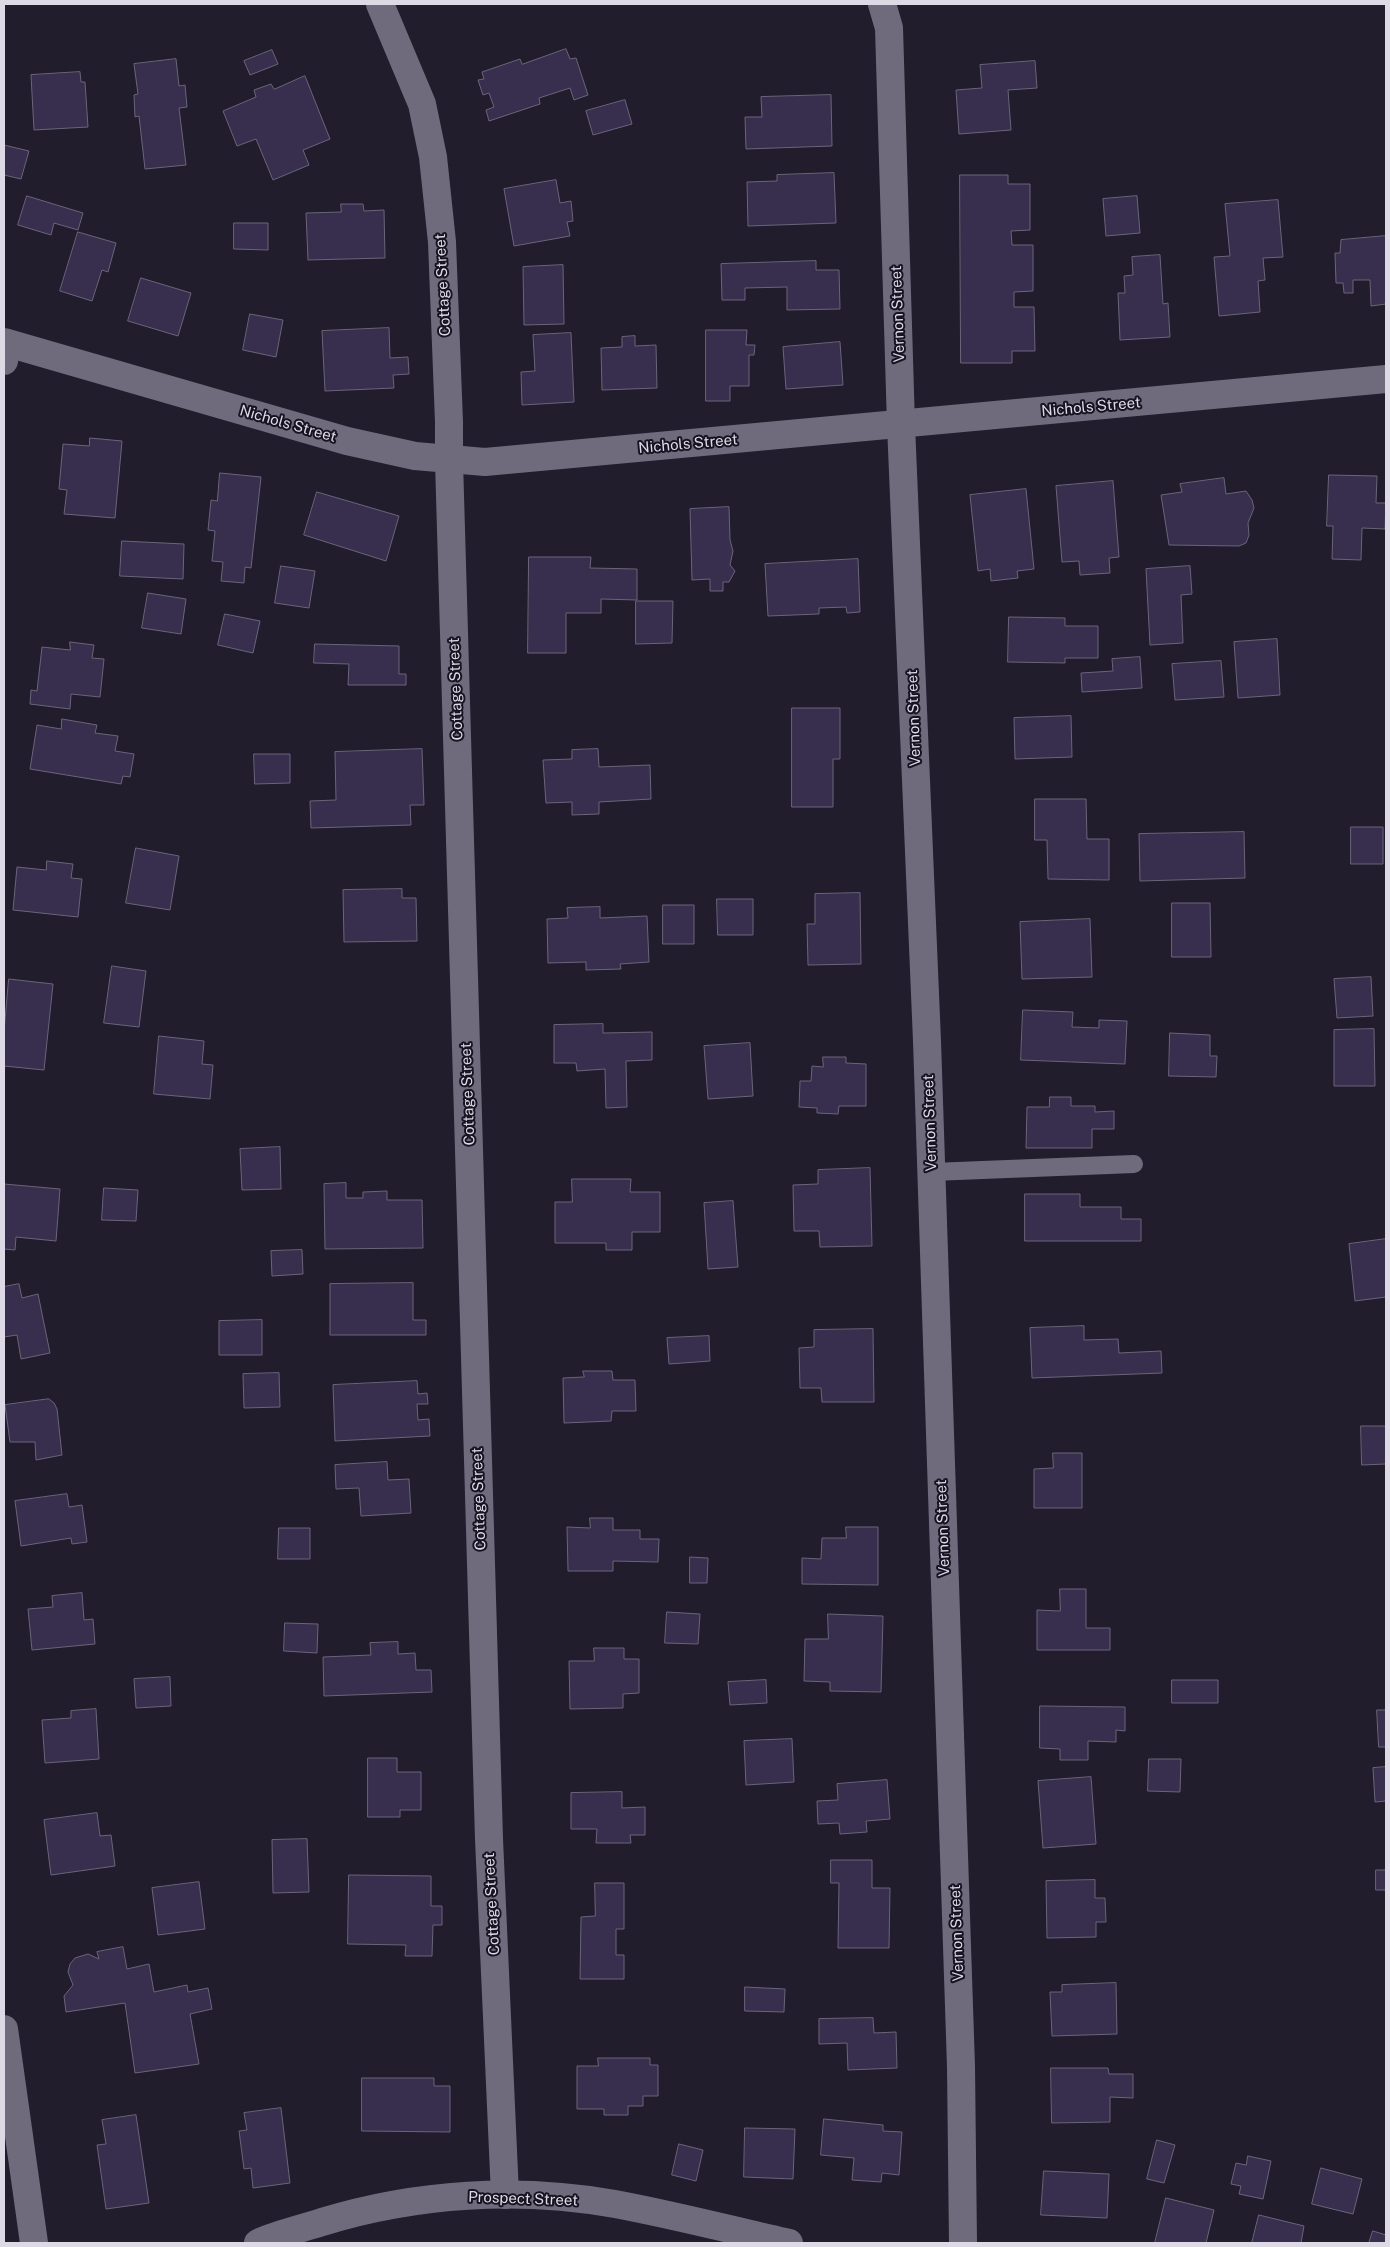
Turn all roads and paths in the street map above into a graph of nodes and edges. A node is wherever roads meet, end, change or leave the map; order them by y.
1 (380, 4) edge
2 (882, 4) edge
3 (5, 349) edge
4 (1386, 379) edge
5 (901, 425) junction
6 (449, 461) junction
7 (1134, 1164) dead end
8 (932, 1172) junction
9 (4, 2029) edge
10 (505, 2195) junction
11 (34, 2243) edge
12 (258, 2243) edge
13 (790, 2243) edge
14 (963, 2243) edge

1 - 6 street, Cottage Street
2 - 5 street, Vernon Street
3 - 6 street, Nichols Street
4 - 5 street, Nichols Street
5 - 6 street, Nichols Street
5 - 8 street, Vernon Street
6 - 10 street, Cottage Street
7 - 8 lane
8 - 14 street, Vernon Street
9 - 11 street
10 - 12 street, Prospect Street
10 - 13 street, Prospect Street

